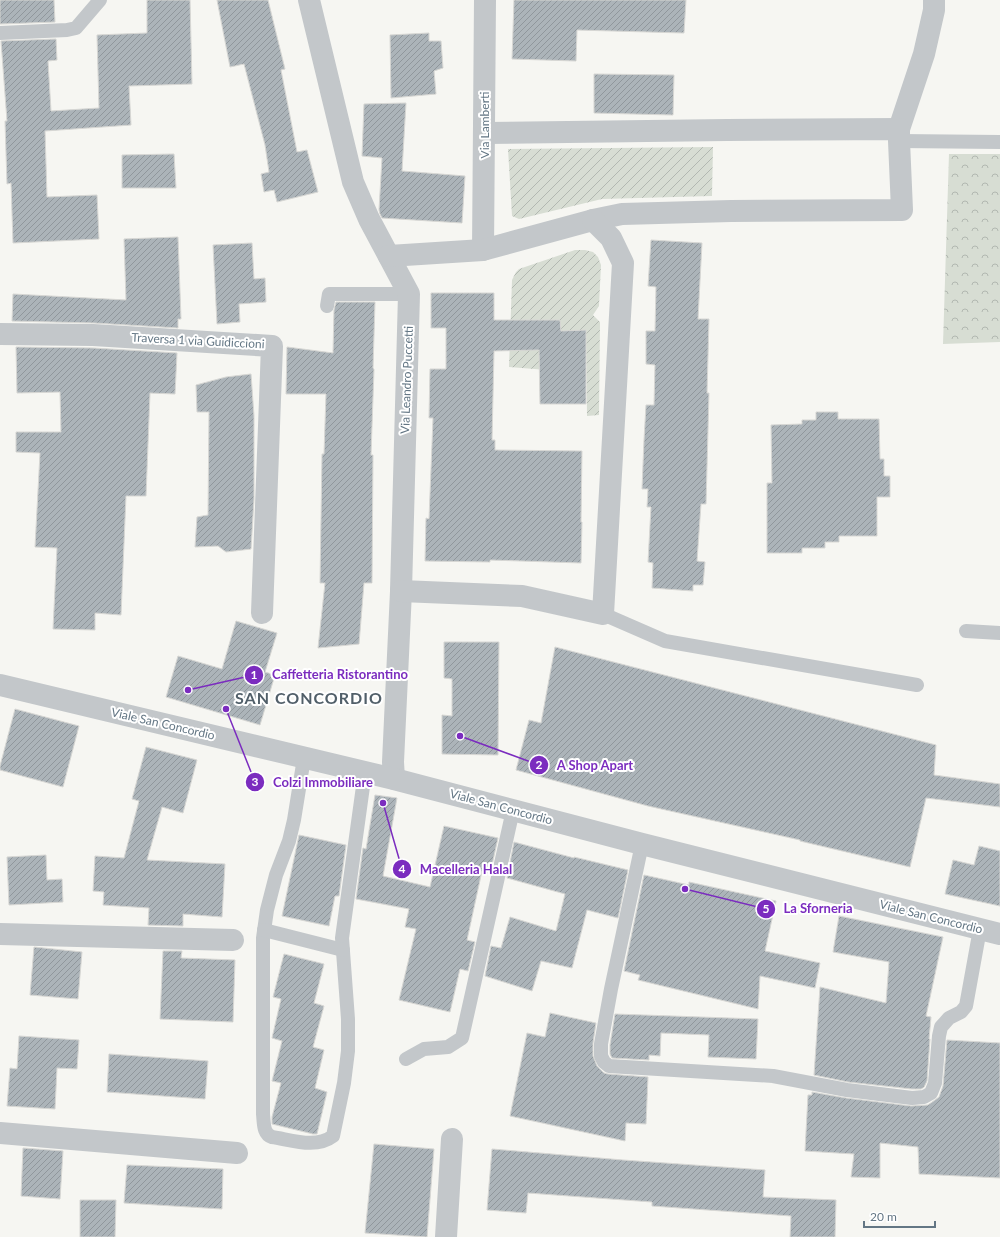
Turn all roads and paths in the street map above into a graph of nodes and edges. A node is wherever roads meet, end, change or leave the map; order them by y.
1 (100, 0) edge
2 (309, 0) edge
3 (485, 0) edge
4 (934, 0) edge
5 (0, 33) edge
6 (485, 133) junction
7 (899, 135) junction
8 (1000, 142) edge
9 (593, 220) junction
10 (484, 250) junction
11 (389, 256) junction
12 (409, 294) junction
13 (327, 306) dead end
14 (0, 334) edge
15 (401, 592) junction
16 (262, 613) dead end
17 (603, 614) junction
18 (966, 631) dead end
19 (1000, 634) edge
20 (917, 685) dead end
21 (0, 686) edge
22 (304, 758) junction
23 (365, 772) junction
24 (394, 779) junction
25 (513, 810) junction
26 (642, 844) junction
27 (264, 930) junction
28 (990, 932) edge
29 (0, 934) edge
30 (233, 940) dead end
31 (343, 950) junction
32 (406, 1059) dead end
33 (0, 1133) edge
34 (452, 1139) dead end
35 (237, 1153) dead end
36 (446, 1237) edge

1 - 5 lane
2 - 11 street, Via Leandro Puccetti
3 - 6 street, Via Lamberti
4 - 7 street
6 - 7 street
6 - 10 street, Via Lamberti
7 - 8 lane
7 - 9 street
9 - 10 street
9 - 17 street
10 - 11 street
11 - 12 street, Via Leandro Puccetti
12 - 13 lane
12 - 15 street, Via Leandro Puccetti
14 - 16 street, Traversa 1 via Guidiccioni
15 - 17 street
15 - 24 street, Via Leandro Puccetti
17 - 20 lane
18 - 19 lane
21 - 22 street, Viale San Concordio
22 - 23 street, Viale San Concordio
22 - 27 lane
23 - 24 street, Viale San Concordio
23 - 31 lane
24 - 25 street, Viale San Concordio
25 - 26 street, Viale San Concordio
25 - 32 lane
26 - 28 street, Viale San Concordio
26 - 28 lane
27 - 31 lane
27 - 31 lane
29 - 30 street
33 - 35 street
34 - 36 street

